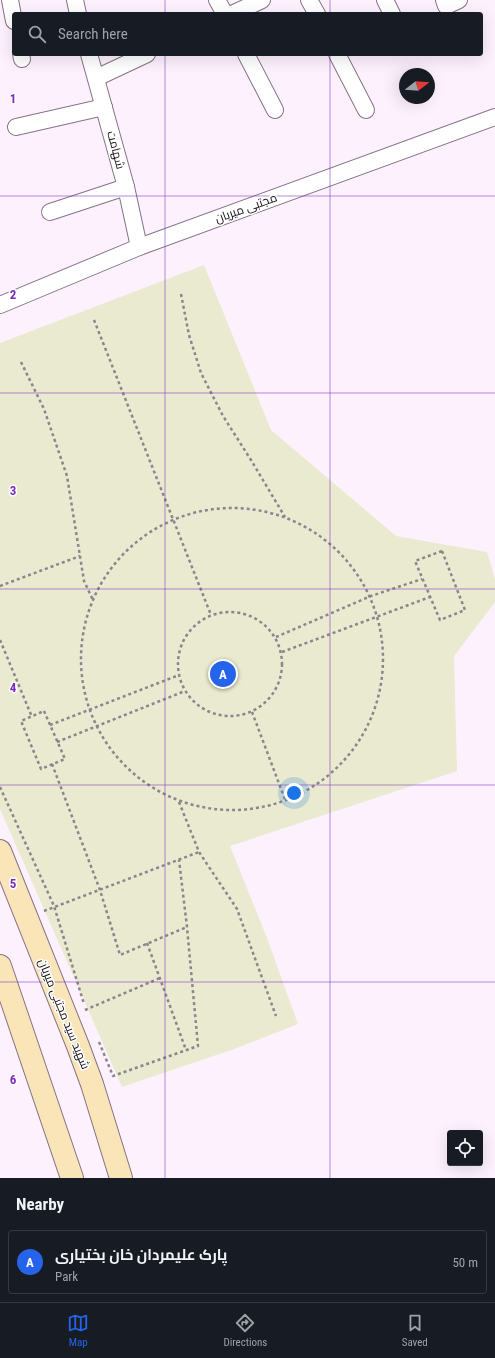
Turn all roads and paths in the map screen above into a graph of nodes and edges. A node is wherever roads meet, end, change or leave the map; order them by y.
1 (10, 0) edge
2 (75, 0) edge
3 (217, 0) edge
4 (262, 0) edge
5 (309, 0) edge
6 (385, 0) edge
7 (444, 0) edge
8 (459, 0) edge
9 (12, 12) edge
10 (78, 12) edge
11 (224, 12) edge
12 (236, 12) edge
13 (316, 12) edge
14 (391, 12) edge
15 (90, 56) edge
16 (143, 56) edge
17 (247, 56) edge
18 (338, 56) edge
19 (96, 78) junction
20 (104, 107) junction
21 (275, 110) dead end
22 (366, 110) dead end
23 (495, 117) edge
24 (16, 127) dead end
25 (126, 187) junction
26 (50, 212) dead end
27 (139, 247) junction
28 (181, 294) dead end
29 (0, 305) edge
30 (94, 320) dead end
31 (21, 362) dead end
32 (285, 517) junction
33 (174, 520) junction
34 (80, 556) junction
35 (422, 578) junction
36 (0, 586) edge
37 (369, 597) junction
38 (430, 597) junction
39 (93, 600) junction
40 (211, 615) junction
41 (377, 617) junction
42 (276, 638) junction
43 (0, 640) edge
44 (282, 652) junction
45 (179, 675) junction
46 (185, 691) junction
47 (90, 710) junction
48 (252, 712) junction
49 (32, 717) junction
50 (50, 726) junction
51 (96, 726) junction
52 (57, 742) junction
53 (52, 764) junction
54 (0, 787) edge
55 (179, 802) junction
56 (286, 802) junction
57 (0, 852) edge
58 (199, 852) junction
59 (179, 860) junction
60 (100, 890) junction
61 (54, 906) junction
62 (187, 927) junction
63 (148, 943) junction
64 (1, 969) edge
65 (160, 978) junction
66 (86, 1010) junction
67 (276, 1016) dead end
68 (89, 1017) dead end
69 (98, 1039) dead end
70 (186, 1050) junction
71 (72, 1178) edge
72 (121, 1178) edge

1 - 9 street
2 - 10 street
3 - 11 street
4 - 12 street
5 - 13 street
6 - 14 street
7 - 8 street
15 - 19 street, شهامت
16 - 19 street
17 - 21 street
18 - 22 street
19 - 20 street, شهامت
20 - 24 street
20 - 25 street, شهامت
23 - 27 street, مجتبی میریان
25 - 26 street
25 - 27 street, شهامت
27 - 29 street, مجتبی میریان
28 - 32 path
30 - 33 path
31 - 34 path
32 - 33 path
32 - 37 path
33 - 39 path
33 - 40 path
34 - 36 path
34 - 39 path
35 - 37 path
35 - 38 path
35 - 38 path
37 - 41 path
37 - 42 path
38 - 41 path
39 - 47 path
40 - 42 path
40 - 45 path
41 - 44 path
41 - 56 path
42 - 44 path
43 - 49 path
44 - 48 path
45 - 46 path
45 - 47 path
46 - 48 path
46 - 51 path
47 - 50 path
47 - 51 path
48 - 56 path
49 - 50 path
49 - 53 path
50 - 52 path
51 - 52 path
51 - 55 path
52 - 53 path
53 - 60 path
54 - 61 path
55 - 56 path
55 - 58 path
57 - 72 street, شهید سید مجتبی میریان
58 - 59 path
58 - 67 path
59 - 60 path
59 - 62 path
60 - 61 path
60 - 63 path
61 - 66 path
62 - 63 path
62 - 70 path
63 - 65 path
64 - 71 street
65 - 66 path
65 - 70 path
66 - 68 path
69 - 70 path

